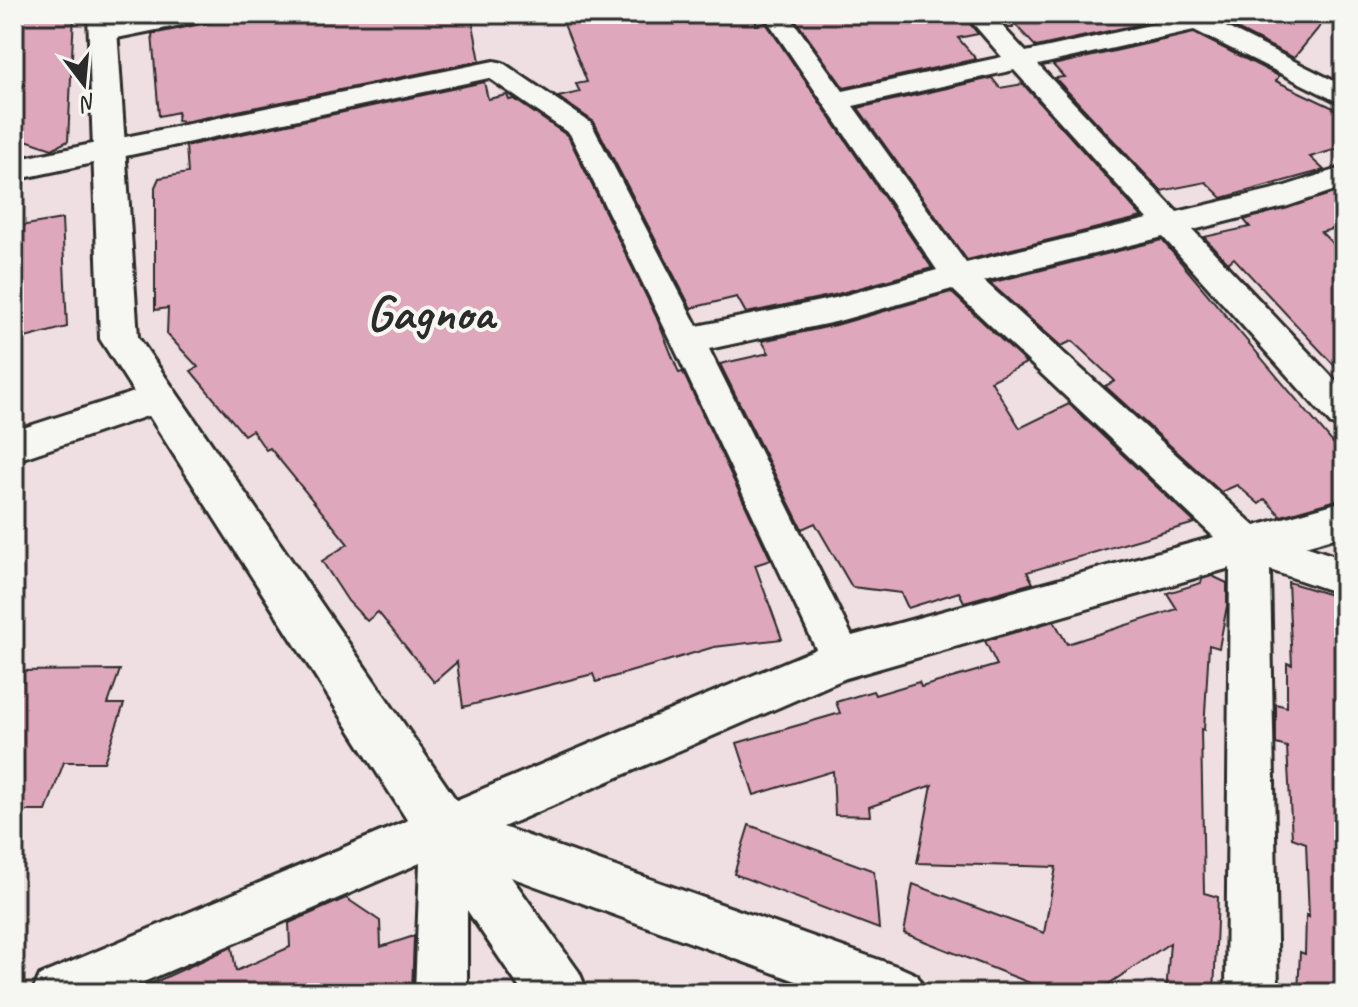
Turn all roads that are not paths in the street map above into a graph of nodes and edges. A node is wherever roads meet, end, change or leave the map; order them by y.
1 (201, 14) edge
2 (775, 14) edge
3 (977, 14) edge
4 (1189, 18) edge
5 (102, 24) edge
6 (1021, 61) junction
7 (1344, 97) edge
8 (836, 101) junction
9 (112, 147) junction
10 (14, 170) edge
11 (1344, 178) edge
12 (1169, 225) junction
13 (958, 276) junction
14 (688, 341) junction
15 (159, 398) junction
16 (1344, 414) edge
17 (14, 446) edge
18 (1344, 518) edge
19 (1250, 546) junction
20 (1344, 577) edge
21 (842, 659) junction
22 (444, 829) junction
23 (58, 993) edge
24 (441, 993) edge
25 (558, 993) edge
26 (899, 993) edge
27 (1252, 993) edge

1 - 5 street
2 - 8 street
3 - 6 street
4 - 6 street
4 - 7 street
5 - 9 street
6 - 8 street
6 - 12 street
8 - 13 street
9 - 10 street
9 - 14 street
9 - 15 street
11 - 12 street
12 - 13 street
12 - 16 street
13 - 14 street
13 - 19 street
14 - 21 street
15 - 17 street
15 - 22 street
18 - 19 street
19 - 20 street
19 - 21 street
19 - 27 street
21 - 22 street
22 - 23 street
22 - 24 street
22 - 25 street
22 - 26 street

